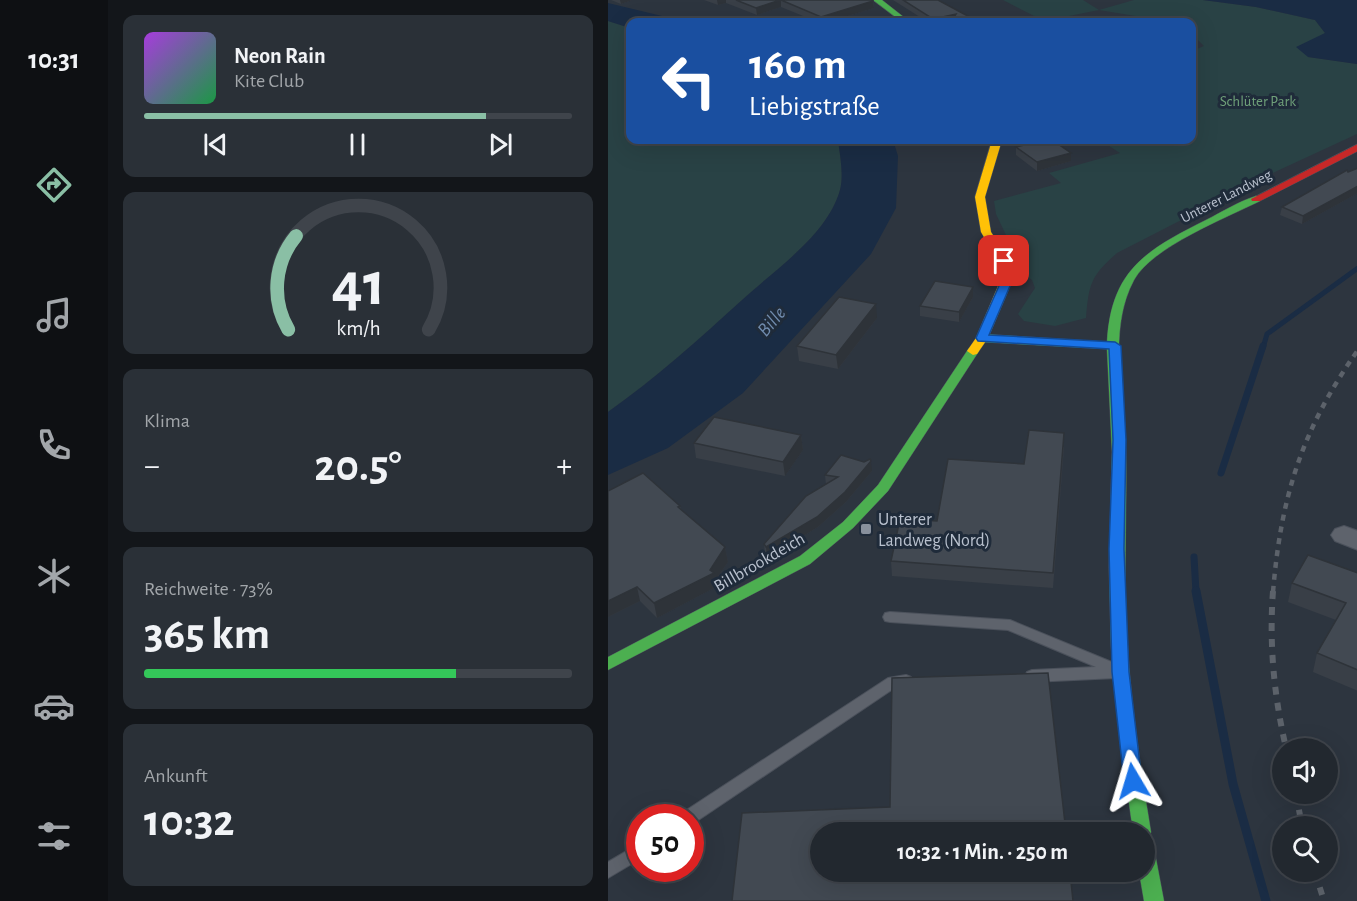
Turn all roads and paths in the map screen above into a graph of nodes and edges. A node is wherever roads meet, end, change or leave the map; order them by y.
1 (877, 0) edge
2 (901, 18) edge
3 (996, 144) edge
4 (1358, 147) edge
5 (982, 338) junction
6 (1115, 346) junction
7 (890, 617) dead end
8 (608, 664) edge
9 (1120, 672) junction
10 (1022, 676) edge
11 (916, 681) edge
12 (704, 807) edge
13 (1141, 822) edge
14 (626, 859) edge
15 (608, 871) edge
16 (1151, 882) edge
17 (1154, 901) edge

1 - 2 street
3 - 5 street, Billbrookdeich
4 - 6 street, Unterer Landweg
5 - 6 street
5 - 8 street, Billbrookdeich
6 - 9 street
7 - 9 lane
9 - 10 lane
9 - 13 street
11 - 12 lane
14 - 15 lane
16 - 17 street

